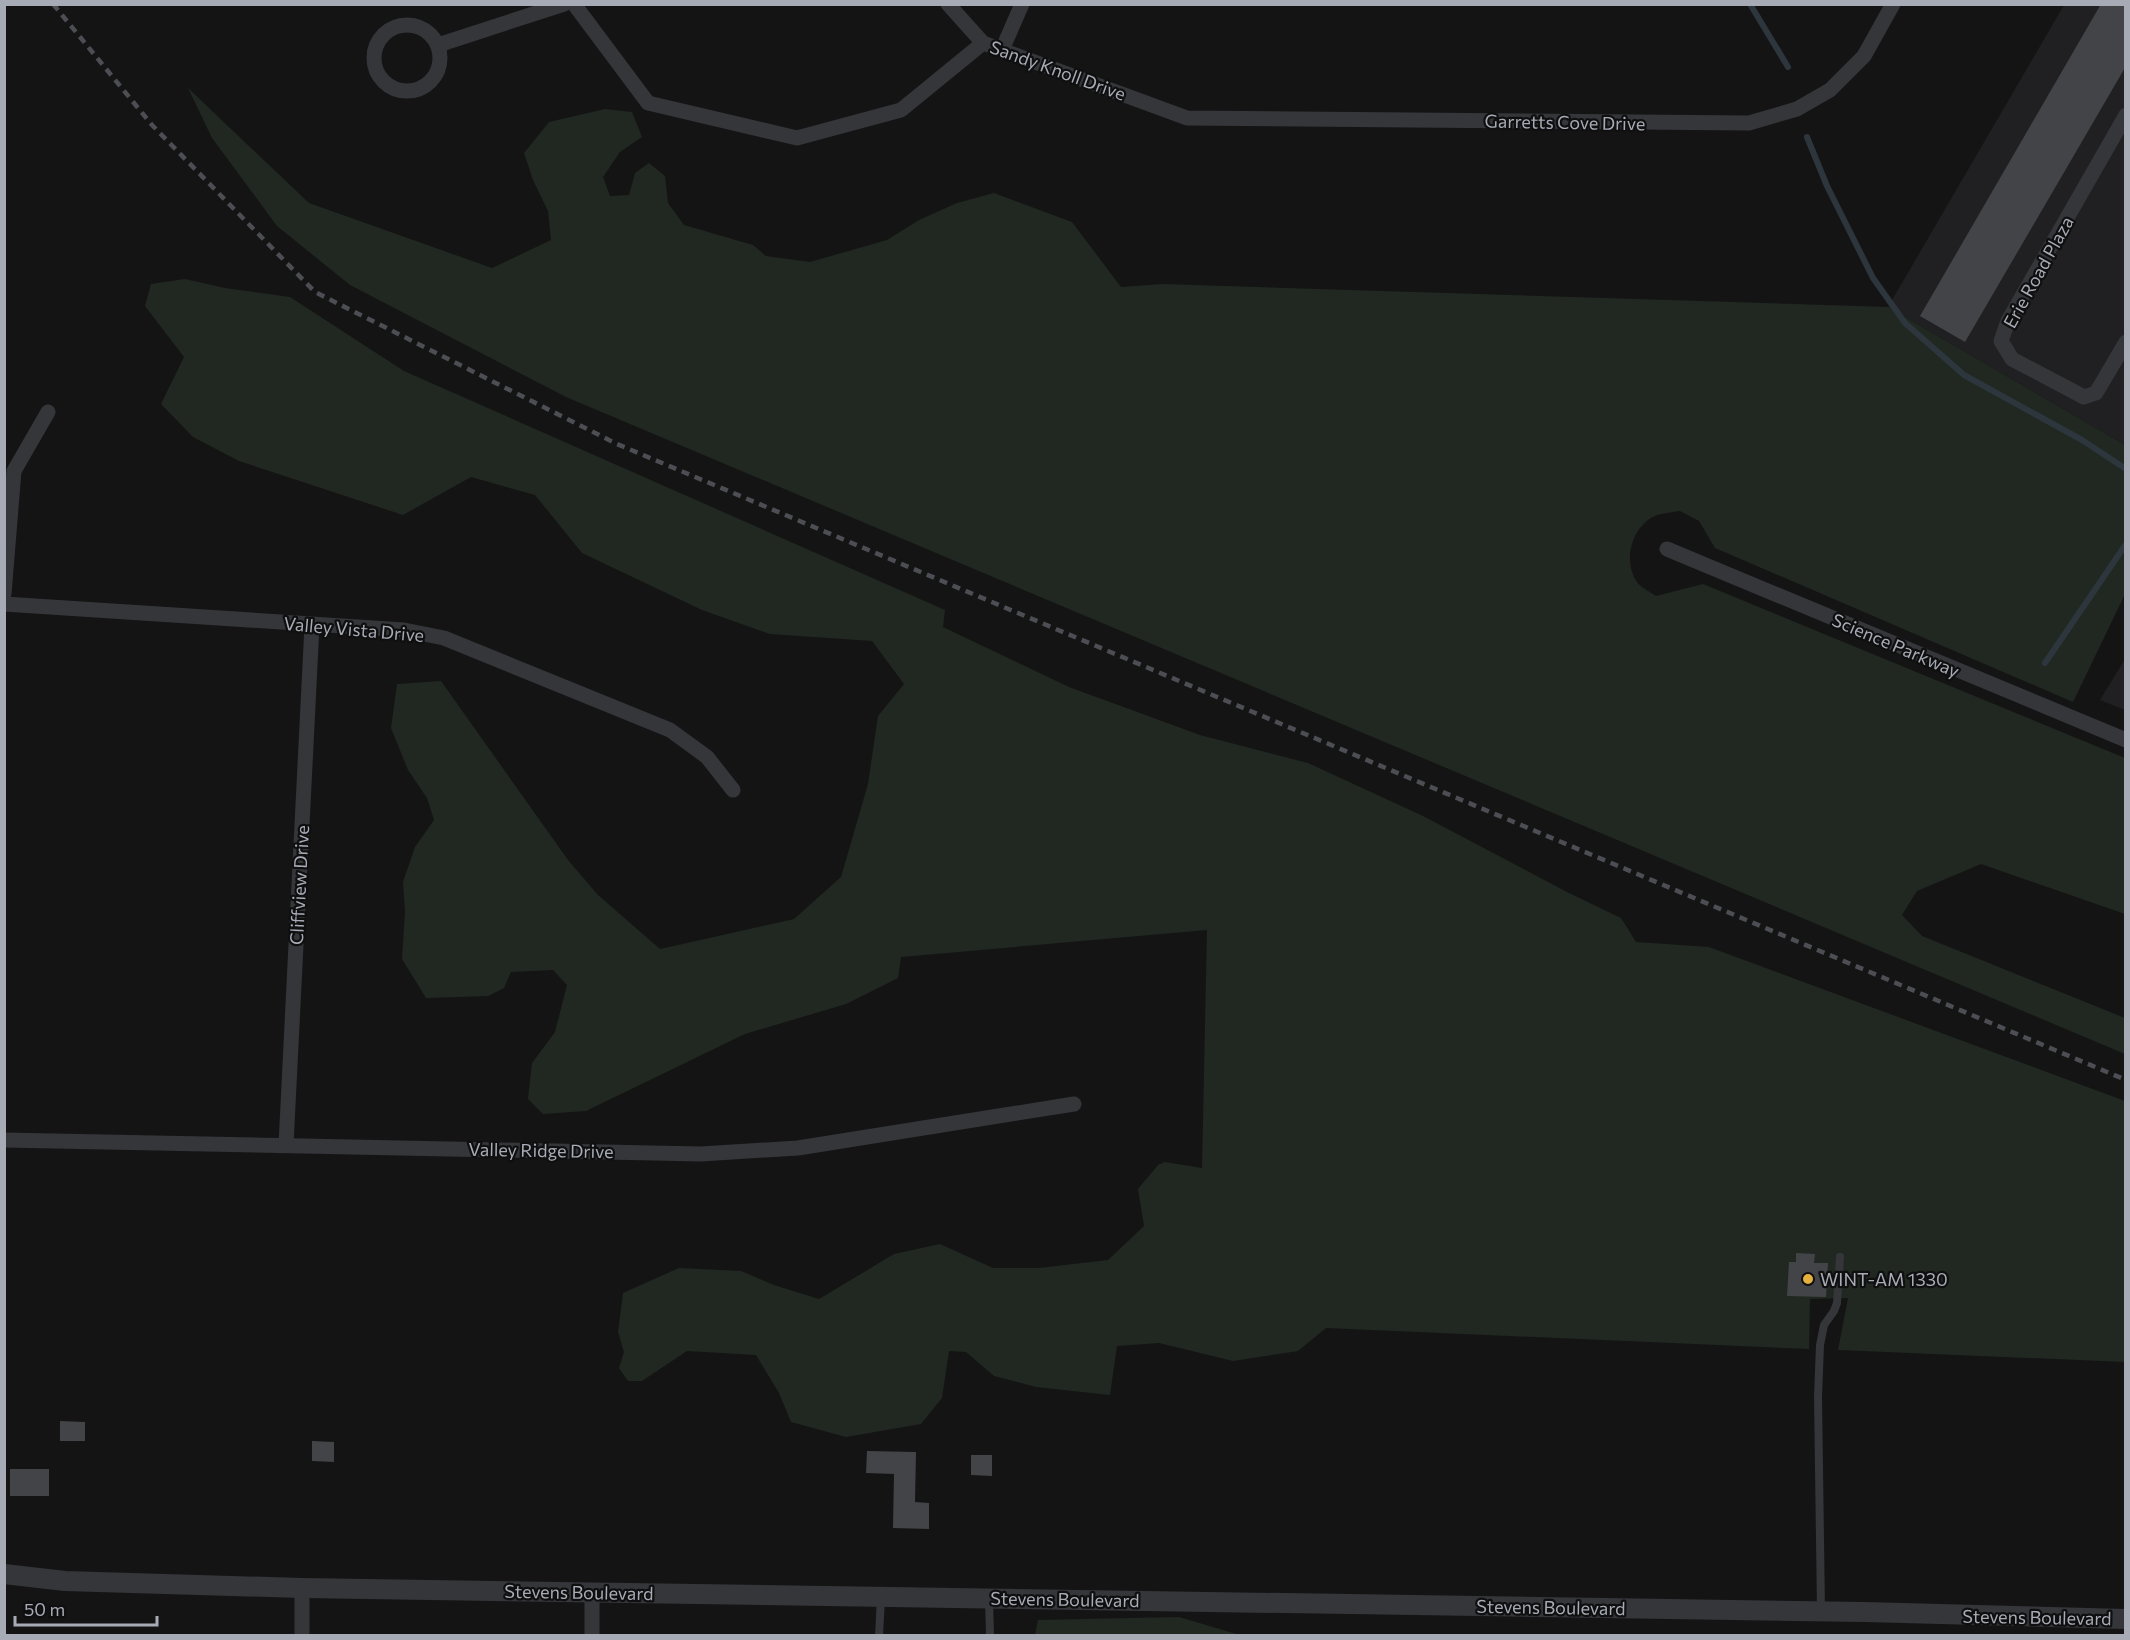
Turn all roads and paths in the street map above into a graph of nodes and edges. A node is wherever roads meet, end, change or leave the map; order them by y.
1 (564, 4) edge
2 (574, 4) edge
3 (948, 4) edge
4 (1022, 4) edge
5 (1893, 4) edge
6 (983, 43) junction
7 (438, 45) junction
8 (1002, 50) junction
9 (2126, 115) edge
10 (1187, 118) joint
11 (2126, 342) edge
12 (48, 412) dead end
13 (1667, 549) dead end
14 (4, 594) edge
15 (4, 604) edge
16 (312, 625) junction
17 (2126, 740) edge
18 (733, 790) dead end
19 (1074, 1104) dead end
20 (4, 1140) edge
21 (286, 1145) junction
22 (1840, 1257) dead end
23 (4, 1574) edge
24 (302, 1588) junction
25 (592, 1592) junction
26 (881, 1596) junction
27 (989, 1598) junction
28 (1821, 1611) junction
29 (2126, 1619) edge
30 (302, 1635) edge
31 (592, 1635) edge
32 (879, 1635) edge
33 (990, 1635) edge

1 - 7 street
2 - 6 street, Sandy Knoll Drive
3 - 6 street
4 - 8 street
5 - 10 street, Garretts Cove Drive
6 - 8 street, Sandy Knoll Drive
7 - 7 street
8 - 10 street, Sandy Knoll Drive
9 - 11 street, Erie Road Plaza
12 - 14 street
13 - 17 street, Science Parkway
15 - 16 street, Valley Vista Drive
16 - 18 street, Valley Vista Drive
16 - 21 street, Cliffview Drive
19 - 21 street, Valley Ridge Drive
20 - 21 street, Valley Ridge Drive
22 - 28 lane
23 - 24 street, Stevens Boulevard
24 - 25 street, Stevens Boulevard
24 - 30 street
25 - 26 street, Stevens Boulevard
25 - 31 street
26 - 27 street, Stevens Boulevard
26 - 32 lane
27 - 28 street, Stevens Boulevard
27 - 33 lane
28 - 29 street, Stevens Boulevard

